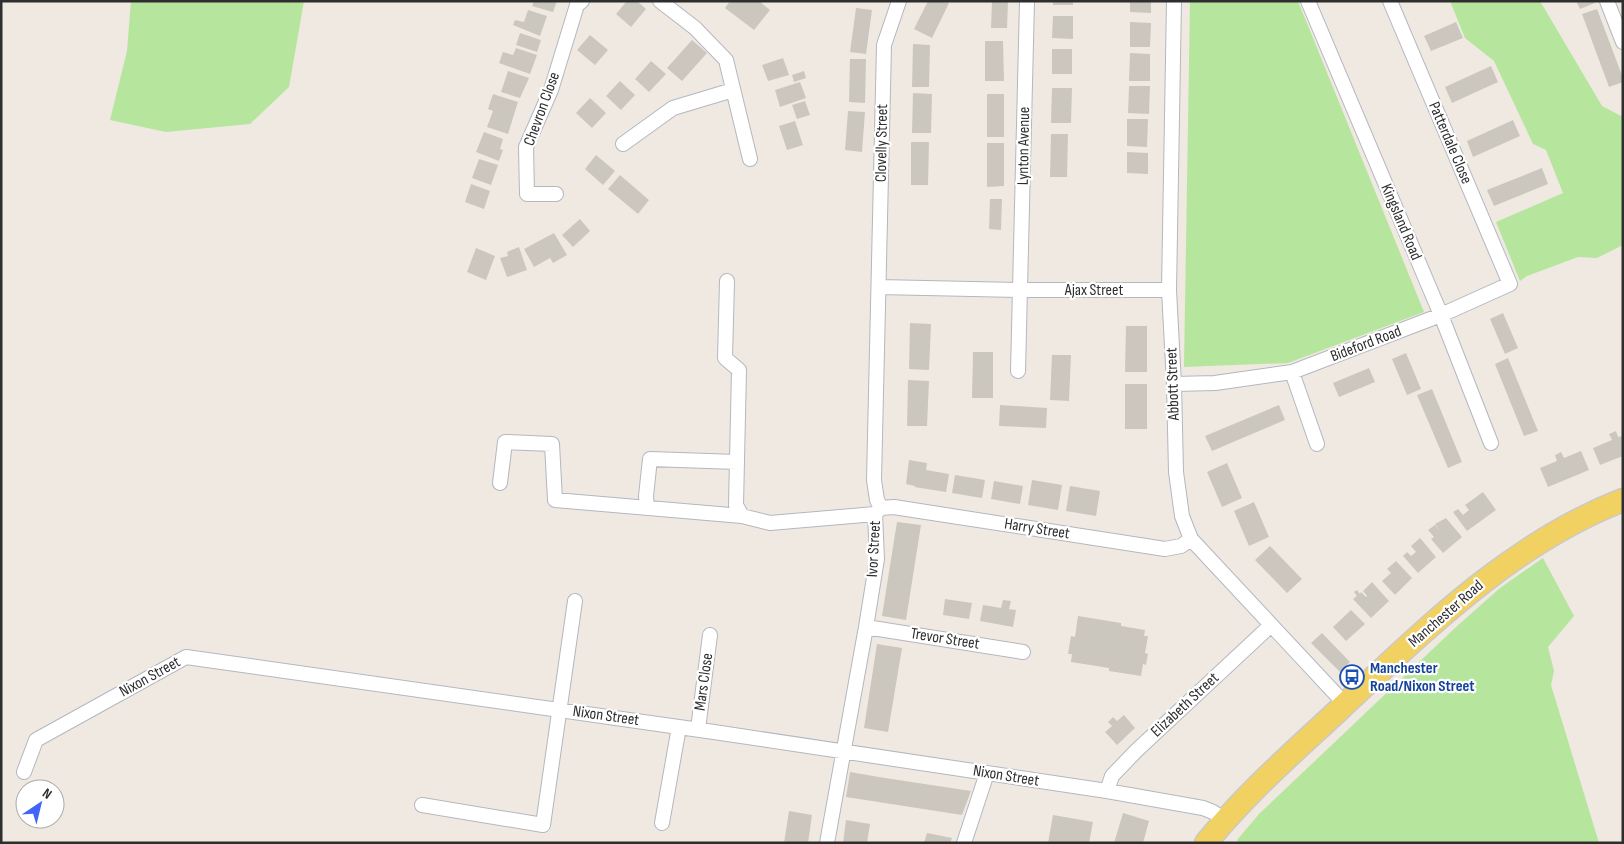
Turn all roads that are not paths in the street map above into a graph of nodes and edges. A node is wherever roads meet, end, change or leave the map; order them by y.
1 (582, 1) edge
2 (660, 1) edge
3 (899, 1) edge
4 (1027, 1) edge
5 (1174, 1) edge
6 (1308, 1) edge
7 (1390, 1) edge
8 (1607, 1) edge
9 (1623, 42) edge
10 (733, 90) junction
11 (623, 144) dead end
12 (750, 159) dead end
13 (556, 194) dead end
14 (727, 281) dead end
15 (1510, 284) joint
16 (879, 287) junction
17 (1020, 290) junction
18 (1169, 290) junction
19 (1441, 315) junction
20 (1018, 371) dead end
21 (1292, 372) junction
22 (1174, 384) junction
23 (1317, 444) dead end
24 (1491, 444) dead end
25 (737, 462) junction
26 (500, 483) dead end
27 (1623, 500) edge
28 (647, 508) junction
29 (878, 511) junction
30 (742, 516) junction
31 (1191, 539) junction
32 (575, 601) dead end
33 (1271, 624) junction
34 (866, 627) junction
35 (710, 635) dead end
36 (1023, 652) dead end
37 (1345, 704) junction
38 (560, 710) junction
39 (679, 727) junction
40 (698, 730) junction
41 (844, 751) junction
42 (24, 772) dead end
43 (987, 773) junction
44 (1107, 791) junction
45 (422, 805) dead end
46 (1225, 820) junction
47 (662, 822) dead end
48 (827, 843) edge
49 (964, 843) edge
50 (1206, 843) edge

1 - 13 street, Chevron Close
2 - 10 street
3 - 16 street, Clovelly Street
4 - 17 street, Lynton Avenue
5 - 18 street, Abbott Street
6 - 19 street, Kingsland Road
7 - 15 street, Patterdale Close
8 - 9 street
10 - 11 street
10 - 12 street
14 - 25 street
15 - 19 street, Bideford Road
16 - 17 street, Ajax Street
16 - 29 street, Ivor Street
17 - 18 street, Ajax Street
17 - 20 street
18 - 22 street, Abbott Street
19 - 21 street, Bideford Road
19 - 24 street, Kingsland Road
21 - 22 street, Bideford Road
21 - 23 street
22 - 31 street, Abbott Street
25 - 28 street
25 - 30 street
26 - 28 street, Harry Street
27 - 37 main road, Manchester Road
28 - 30 street, Harry Street
29 - 30 street, Harry Street
29 - 31 street, Harry Street
29 - 34 street, Ivor Street
31 - 33 street, Abbott Street
32 - 38 street
33 - 37 street, Abbott Street
33 - 44 street, Elizabeth Street
34 - 36 street, Trevor Street
34 - 41 street, Ivor Street
35 - 40 street, Mars Close
37 - 46 main road, Manchester Road
38 - 39 street, Nixon Street
38 - 42 street, Nixon Street
38 - 45 street
39 - 40 street, Nixon Street
39 - 47 street
40 - 41 street, Nixon Street
41 - 43 street, Nixon Street
41 - 48 street, Ivor Street
43 - 44 street, Nixon Street
43 - 49 street
44 - 46 street, Nixon Street
46 - 50 main road, Manchester Road

